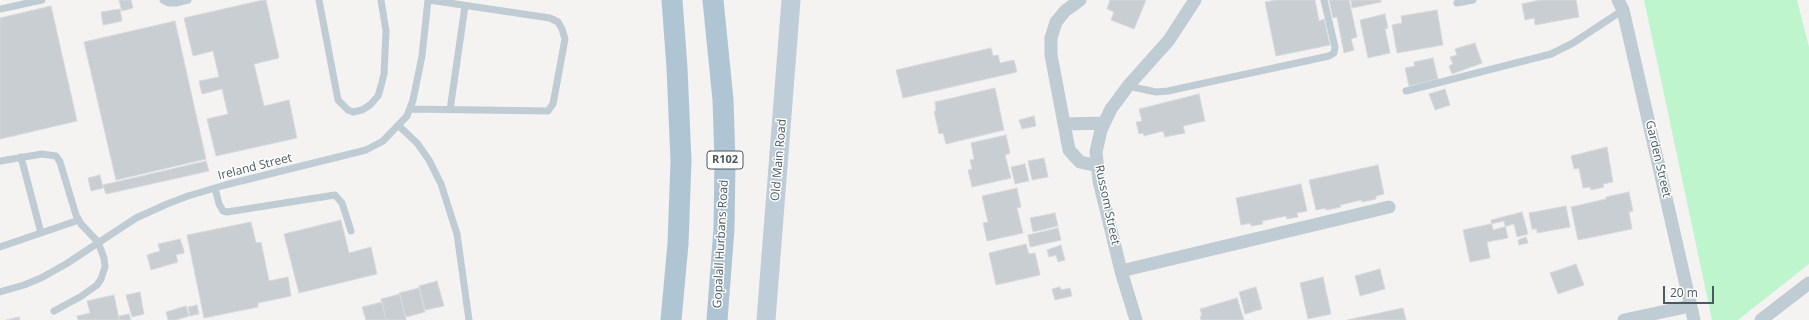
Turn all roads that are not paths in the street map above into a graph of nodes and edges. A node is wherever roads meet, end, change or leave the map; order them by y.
1 (42, 0) edge
2 (163, 0) edge
3 (188, 0) edge
4 (320, 0) edge
5 (381, 0) edge
6 (429, 0) edge
7 (672, 0) edge
8 (713, 0) edge
9 (791, 0) edge
10 (1080, 0) edge
11 (1195, 0) edge
12 (1324, 0) edge
13 (1473, 0) edge
14 (1457, 3) dead end
15 (1620, 5) edge
16 (465, 6) junction
17 (0, 9) edge
18 (1128, 86) junction
19 (1406, 91) dead end
20 (410, 109) junction
21 (450, 110) junction
22 (1104, 123) junction
23 (1065, 124) junction
24 (399, 126) junction
25 (22, 156) junction
26 (0, 162) edge
27 (1098, 166) junction
28 (215, 188) junction
29 (1390, 207) dead end
30 (79, 220) junction
31 (351, 231) dead end
32 (41, 233) junction
33 (98, 242) junction
34 (0, 247) edge
35 (1121, 271) junction
36 (1809, 283) edge
37 (0, 292) edge
38 (1690, 306) junction
39 (54, 311) dead end
40 (469, 320) edge
41 (671, 320) edge
42 (717, 320) edge
43 (766, 320) edge
44 (1136, 320) edge
45 (1624, 320) edge
46 (1694, 320) edge
47 (1761, 320) edge

1 - 17 lane
2 - 3 lane
4 - 5 lane
6 - 16 lane
6 - 20 lane, Ireland Street
7 - 41 main road
8 - 42 main road, Gopalall Hurbans Road / R102
9 - 43 street, Old Main Road
10 - 23 street
11 - 18 street, Russom Street
12 - 18 lane
13 - 14 lane
15 - 19 lane
15 - 38 street, Garden Street
16 - 21 lane
16 - 21 lane
18 - 22 street, Russom Street
20 - 21 lane
20 - 24 lane, Ireland Street
22 - 23 street
22 - 27 street, Russom Street
23 - 27 street
24 - 28 lane, Ireland Street
24 - 40 lane
25 - 26 lane
25 - 30 lane
25 - 32 lane
27 - 35 street, Russom Street
28 - 31 lane
28 - 33 lane, Ireland Street
29 - 35 street
30 - 32 lane
30 - 33 lane
32 - 34 lane
33 - 37 lane, Ireland Street
33 - 39 lane
35 - 44 street, Russom Street
36 - 47 street
38 - 45 street
38 - 46 street, Garden Street

